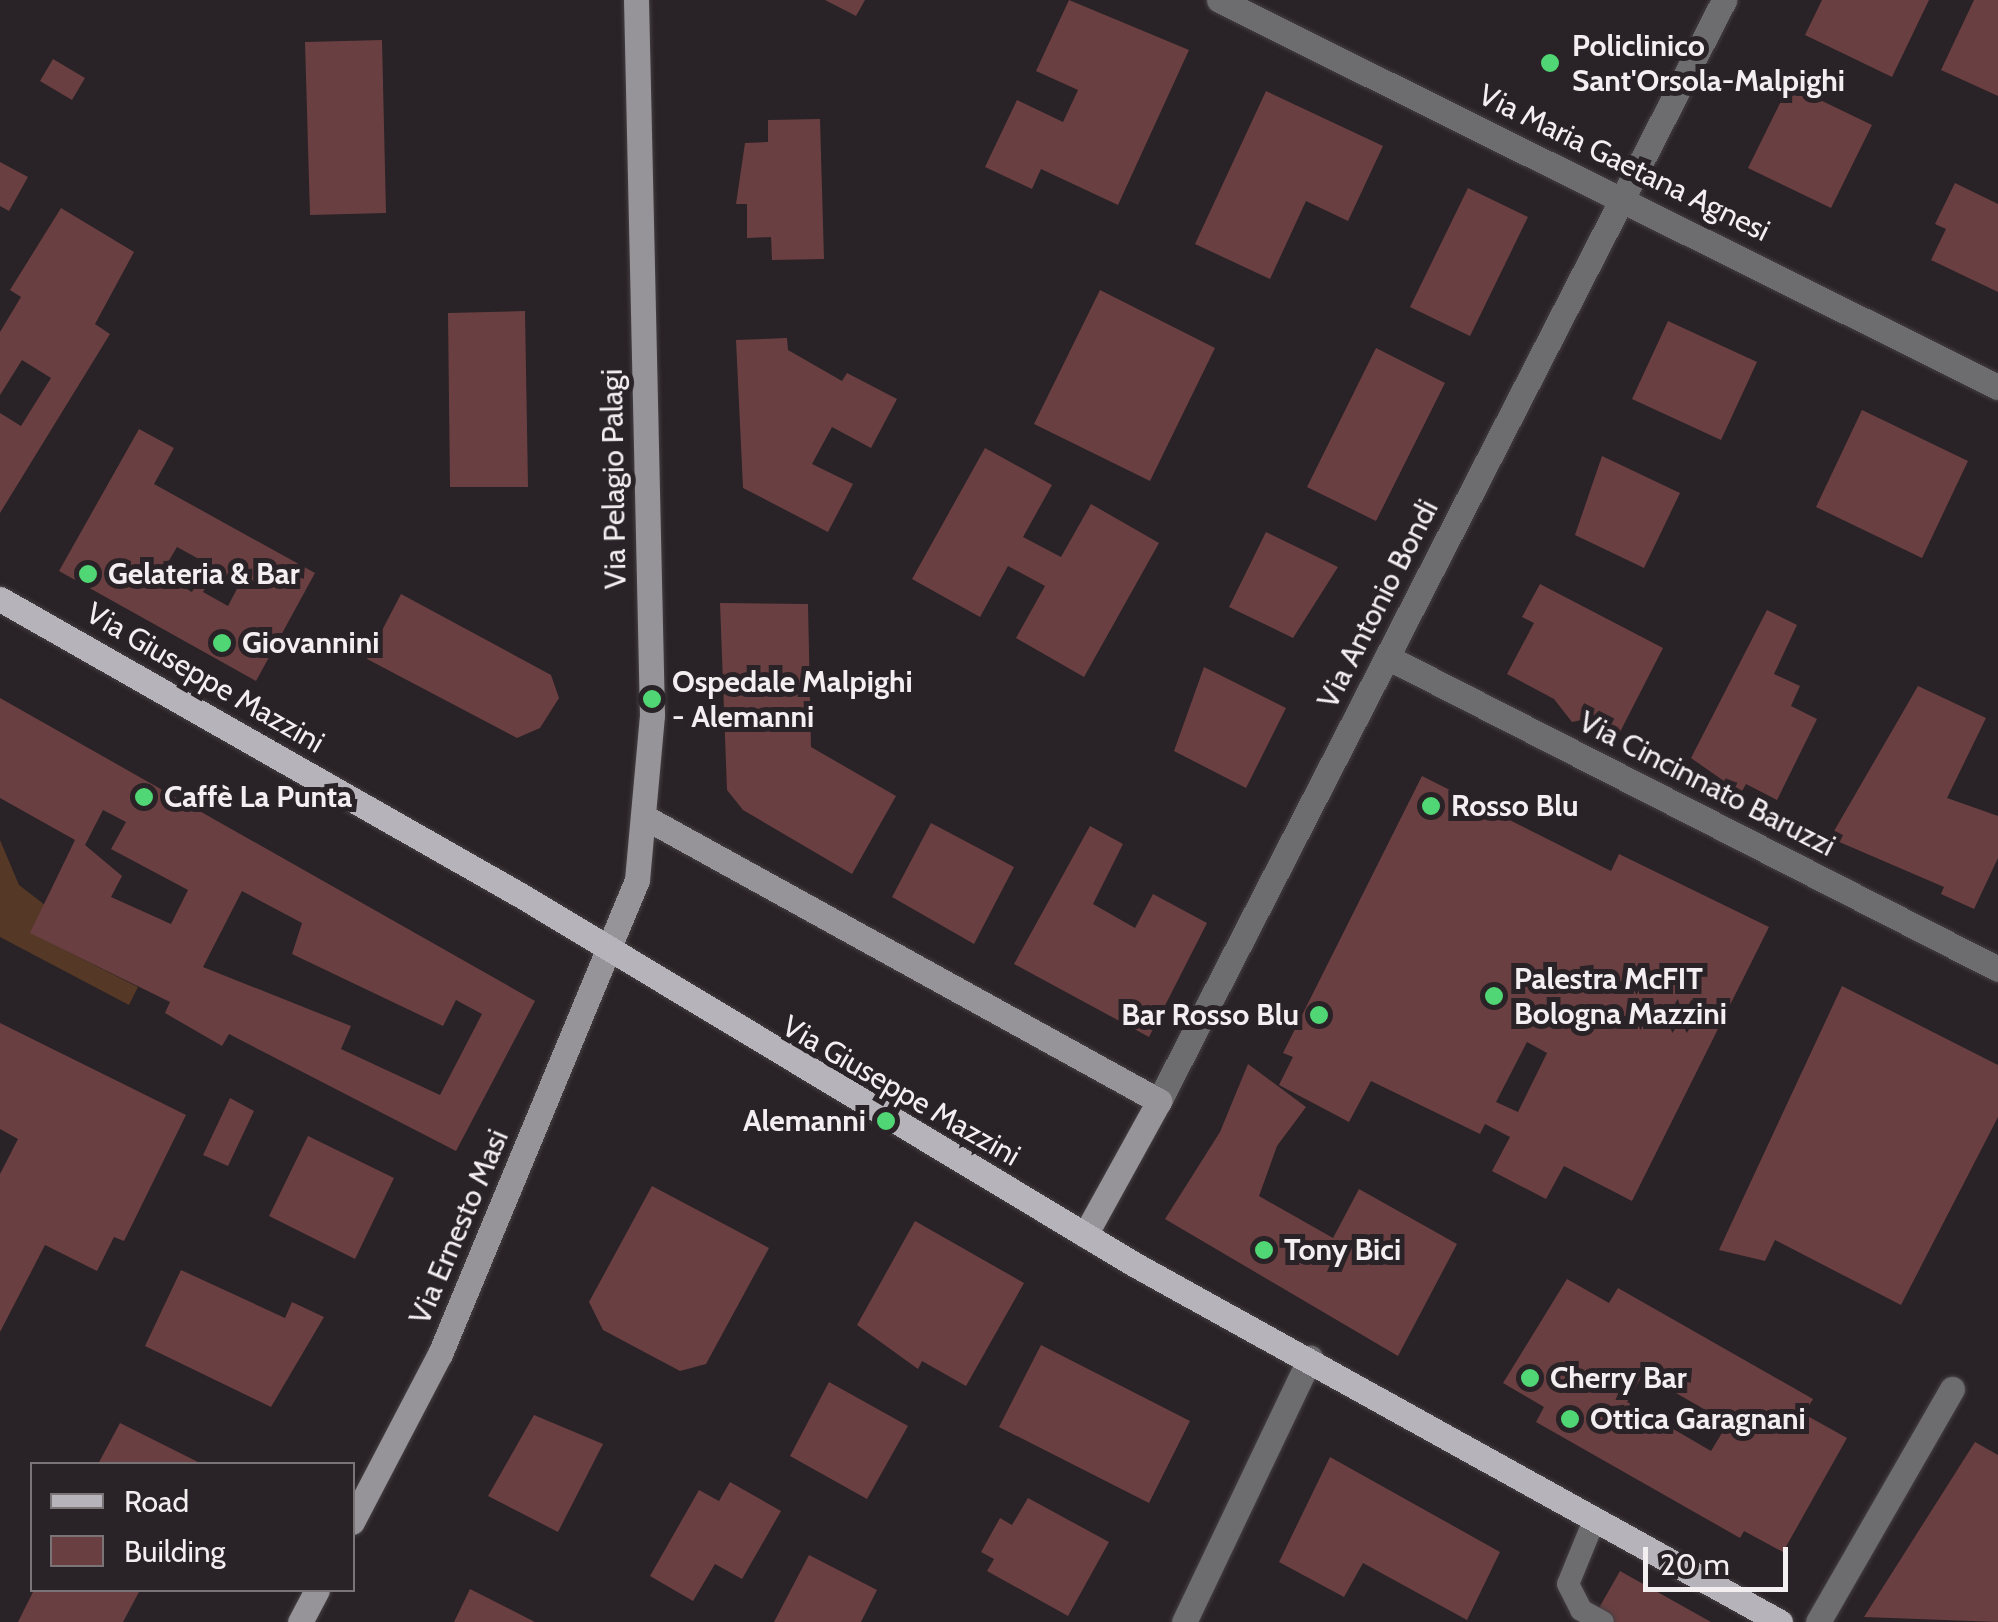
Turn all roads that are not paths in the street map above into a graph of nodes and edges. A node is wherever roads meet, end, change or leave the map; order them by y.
1 (636, 0) edge
2 (1219, 0) edge
3 (1724, 0) edge
4 (1622, 198) junction
5 (1998, 386) edge
6 (0, 598) edge
7 (1387, 656) junction
8 (648, 819) junction
9 (611, 952) junction
10 (1998, 969) edge
11 (1159, 1101) junction
12 (1085, 1235) junction
13 (1310, 1358) junction
14 (1952, 1388) dead end
15 (355, 1516) edge
16 (1594, 1518) junction
17 (316, 1592) edge
18 (300, 1622) edge
19 (1184, 1622) edge
20 (1603, 1622) edge
21 (1780, 1622) edge
22 (1818, 1622) edge

1 - 8 street, Via Pelagio Palagi
2 - 4 street, Via Maria Gaetana Agnesi
3 - 4 street, Via Antonio Bondi
4 - 5 street, Via Maria Gaetana Agnesi
4 - 7 street, Via Antonio Bondi
6 - 9 main road, Via Giuseppe Mazzini
7 - 10 street, Via Cincinnato Baruzzi
7 - 11 street, Via Antonio Bondi
8 - 9 street, Via Pelagio Palagi
8 - 11 street
9 - 12 main road, Via Giuseppe Mazzini
9 - 15 street, Via Ernesto Masi
11 - 12 street, Via Antonio Bondi
12 - 13 main road, Via Giuseppe Mazzini
13 - 16 main road, Via Giuseppe Mazzini
13 - 19 street
14 - 22 street
16 - 20 lane
16 - 21 main road, Via Giuseppe Mazzini
17 - 18 street

